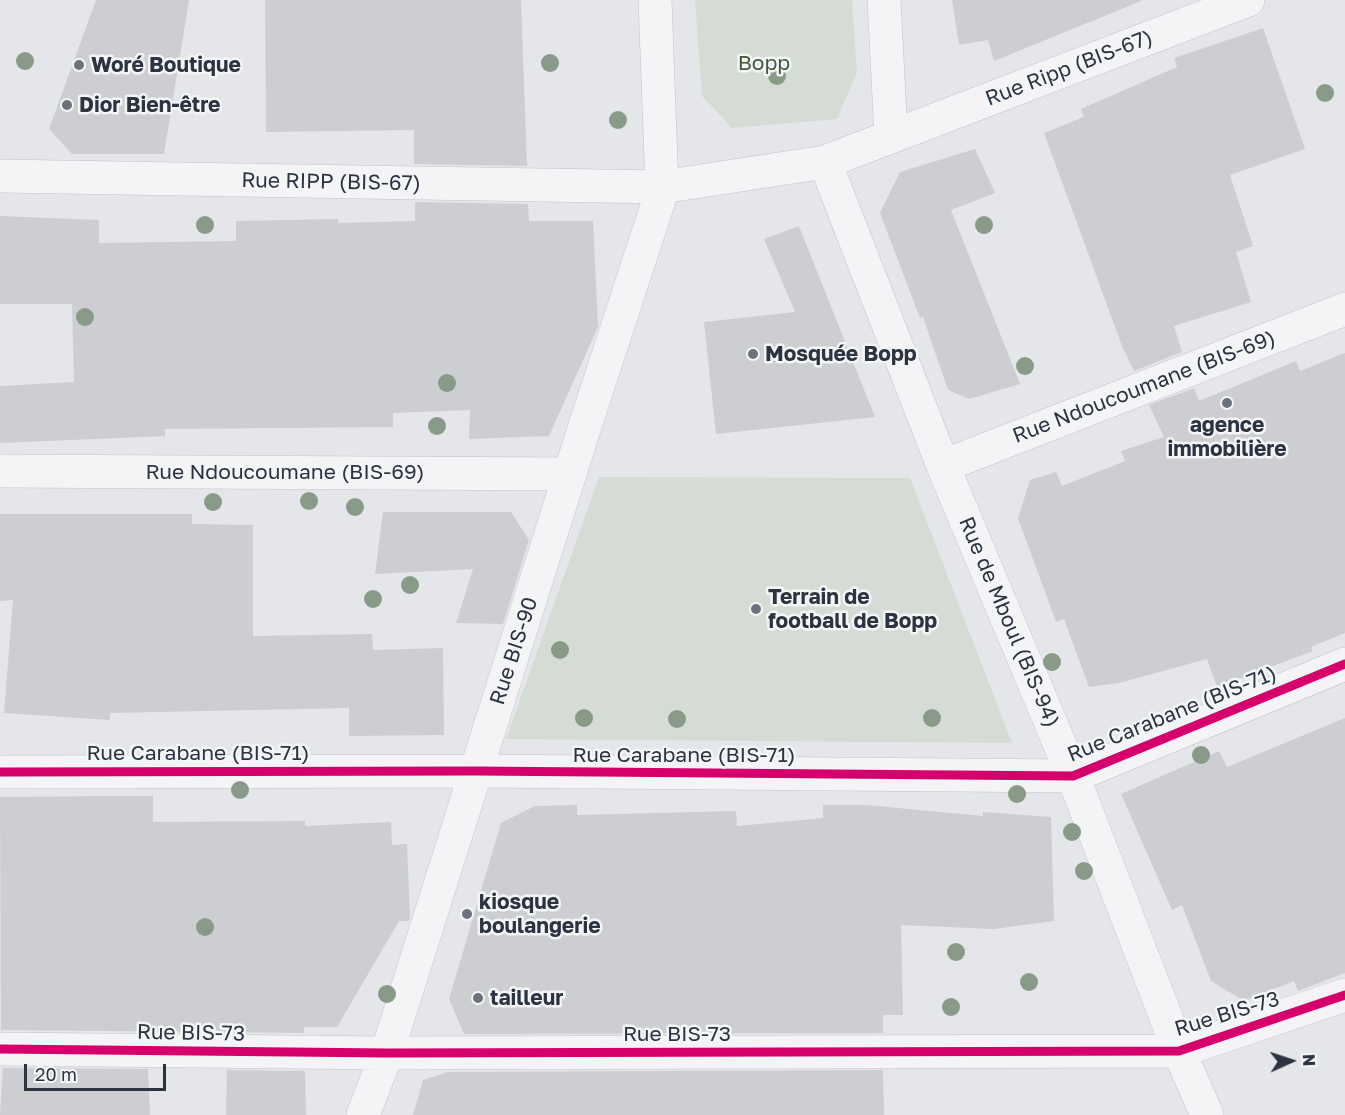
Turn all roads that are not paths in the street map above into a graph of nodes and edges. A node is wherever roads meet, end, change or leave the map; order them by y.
1 (655, 0) edge
2 (884, 0) edge
3 (1248, 0) edge
4 (891, 136) junction
5 (825, 162) junction
6 (0, 176) edge
7 (662, 187) junction
8 (1345, 309) edge
9 (943, 466) junction
10 (0, 471) edge
11 (570, 474) junction
12 (1345, 664) edge
13 (476, 771) junction
14 (0, 772) edge
15 (1073, 776) junction
16 (1345, 995) edge
17 (0, 1049) edge
18 (1179, 1051) junction
19 (387, 1053) junction
20 (363, 1115) edge
21 (1207, 1115) edge

1 - 7 street, Rue BIS-90
2 - 4 street
3 - 4 street, Rue Ripp (BIS-67)
4 - 5 street, Rue Ripp (BIS-67)
5 - 7 street, Rue RIPP (BIS-67)
5 - 9 street, Rue de Mboul (BIS-94)
6 - 7 street, Rue RIPP (BIS-67)
7 - 11 street, Rue BIS-90
8 - 9 street, Rue Ndoucoumane (BIS-69)
9 - 15 street, Rue de Mboul (BIS-94)
10 - 11 street, Rue Ndoucoumane (BIS-69)
11 - 13 street, Rue BIS-90
12 - 15 street, Rue Carabane (BIS-71)
13 - 14 street, Rue Carabane (BIS-71)
13 - 15 street, Rue Carabane (BIS-71)
13 - 19 street, Rue BIS-90
15 - 18 street, Rue de Mboul (BIS-94)
16 - 18 street, Rue BIS-73
17 - 19 street, Rue BIS-73
18 - 19 street, Rue BIS-73
18 - 21 street, Rue de Mboul (BIS-94)
19 - 20 street, Rue BIS-90

